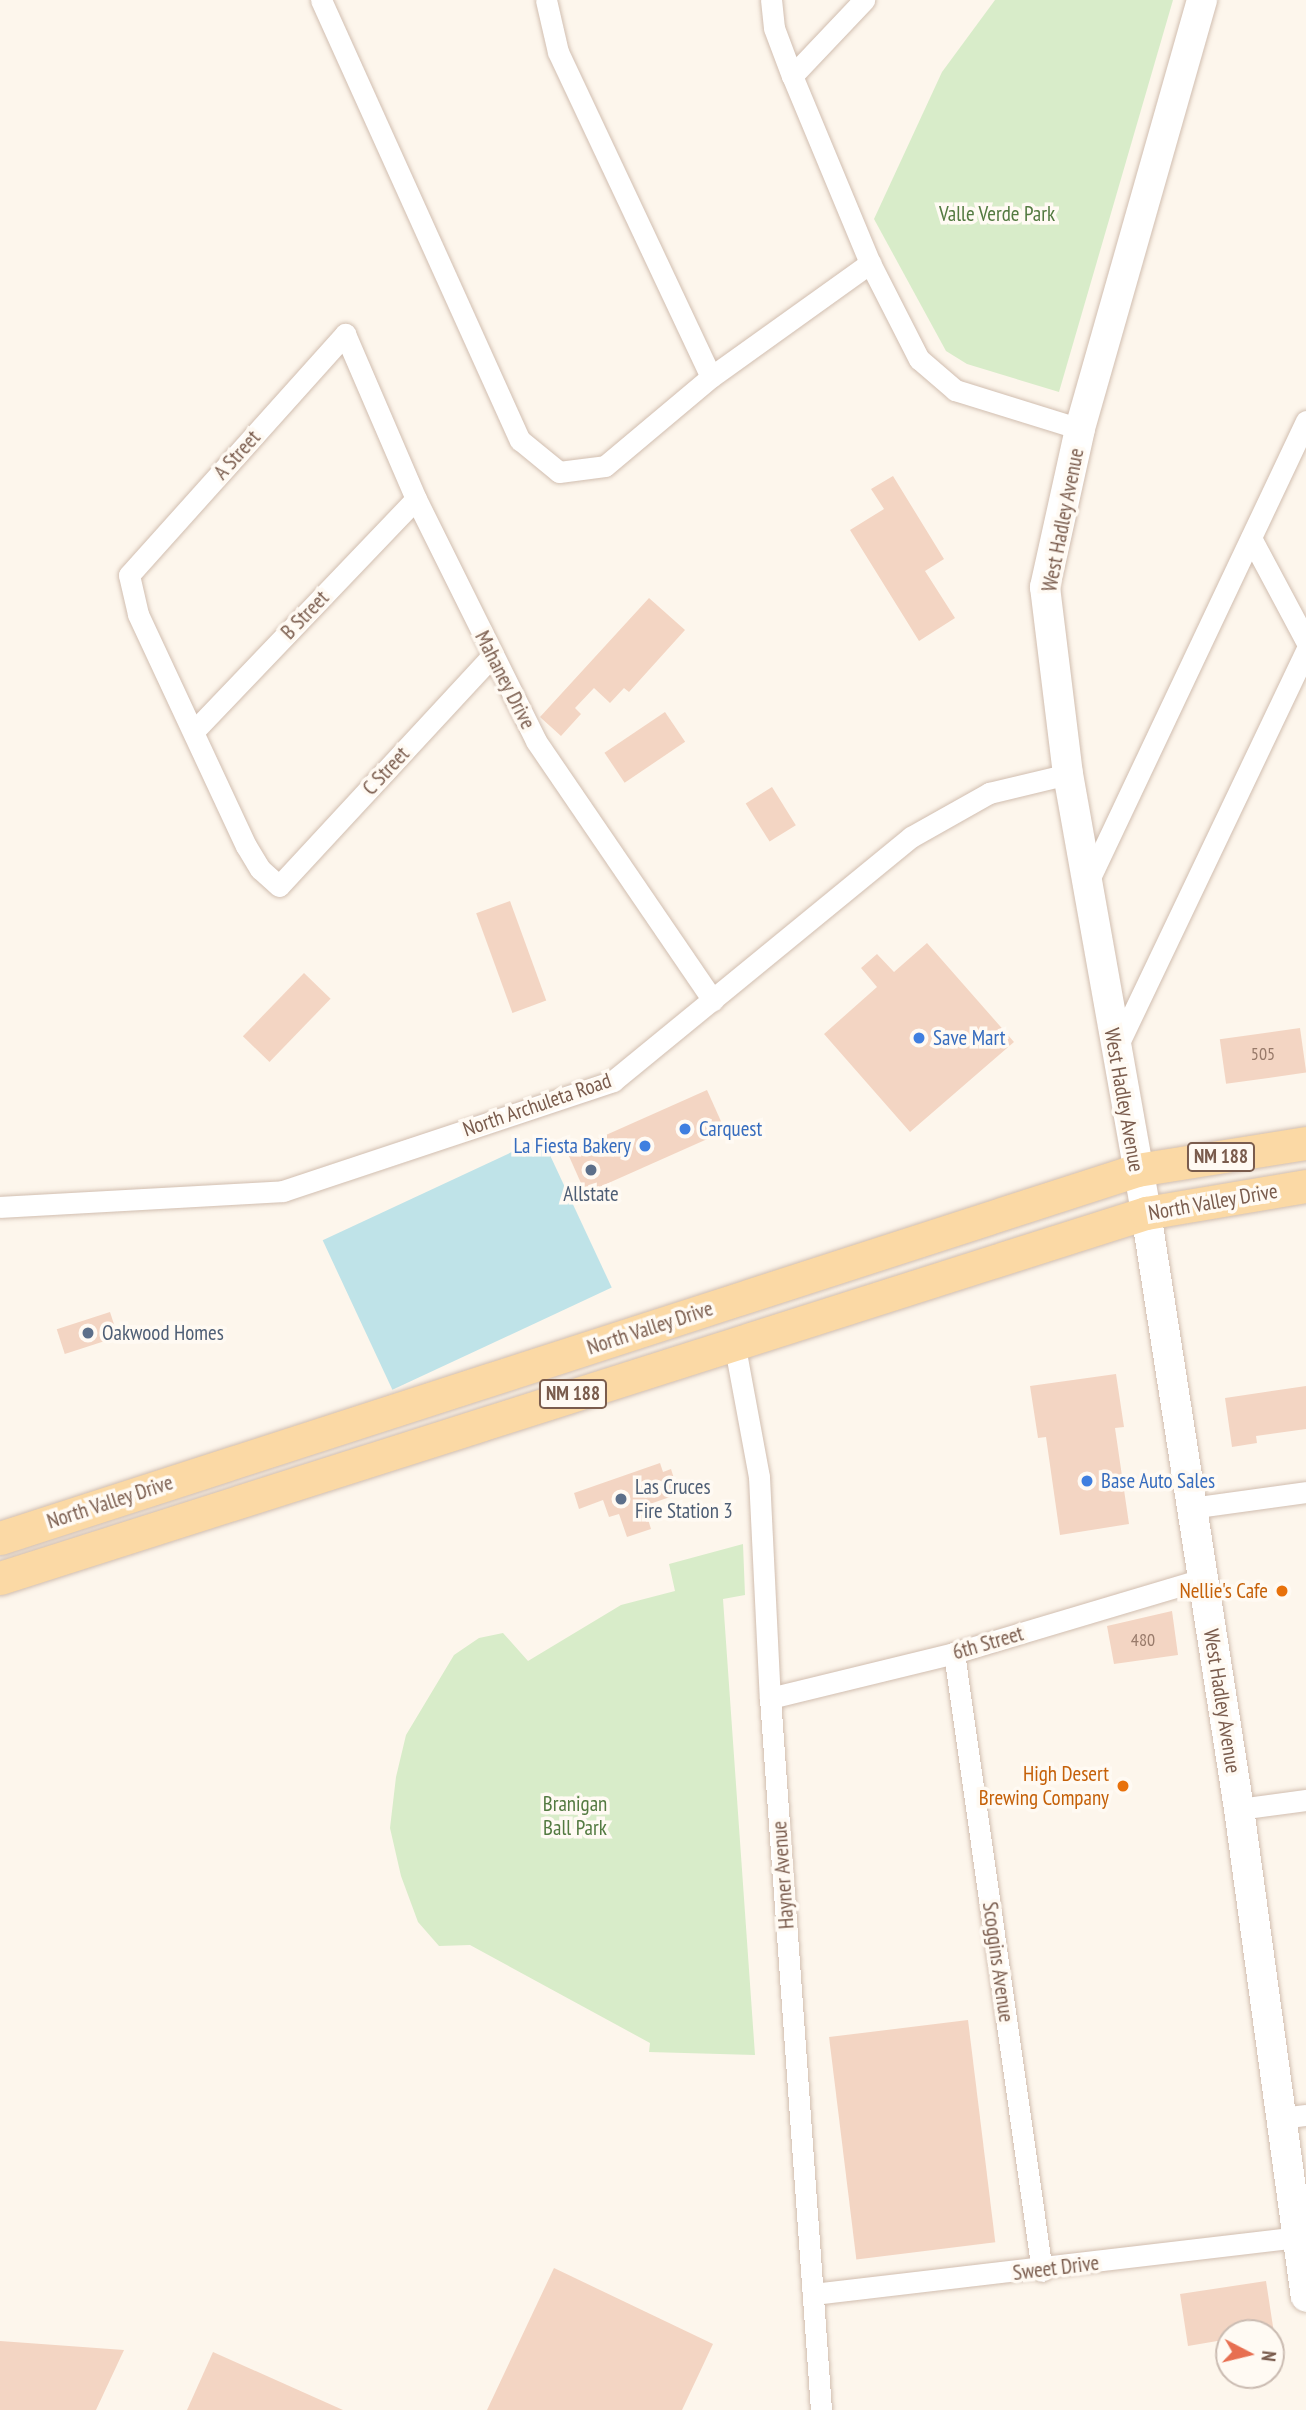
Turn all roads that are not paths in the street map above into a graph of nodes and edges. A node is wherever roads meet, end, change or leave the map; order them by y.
1 (321, 0) edge
2 (547, 0) edge
3 (771, 0) edge
4 (864, 0) edge
5 (1202, 0) edge
6 (792, 76) junction
7 (870, 263) junction
8 (345, 334) joint
9 (711, 377) junction
10 (1306, 421) edge
11 (1080, 429) junction
12 (416, 499) junction
13 (1251, 538) junction
14 (1306, 641) edge
15 (1306, 650) edge
16 (492, 656) junction
17 (194, 731) junction
18 (1068, 774) junction
19 (1087, 885) junction
20 (713, 1000) junction
21 (1115, 1051) junction
22 (1306, 1143) edge
23 (1137, 1170) junction
24 (1306, 1186) edge
25 (0, 1207) edge
26 (1146, 1213) junction
27 (734, 1342) junction
28 (1306, 1492) edge
29 (1191, 1508) junction
30 (0, 1538) edge
31 (0, 1578) edge
32 (1203, 1579) junction
33 (954, 1653) junction
34 (770, 1698) junction
35 (1306, 1800) edge
36 (1239, 1809) junction
37 (1293, 2116) edge
38 (1298, 2237) junction
39 (1042, 2271) junction
40 (813, 2294) junction
41 (1306, 2296) edge
42 (821, 2410) edge

1 - 9 street
2 - 9 street
3 - 6 street
4 - 6 street
5 - 11 street, West Hadley Avenue
6 - 7 street
7 - 9 street
7 - 11 street
8 - 12 street, Mahaney Drive
8 - 17 street, A Street
10 - 13 street
11 - 18 street, West Hadley Avenue
12 - 16 street, Mahaney Drive
12 - 17 street, B Street
13 - 14 street
13 - 19 street
15 - 21 street
16 - 17 street, C Street
16 - 20 street, Mahaney Drive
18 - 19 street, West Hadley Avenue
18 - 20 street, North Archuleta Road
19 - 21 street, West Hadley Avenue
20 - 25 street, North Archuleta Road
21 - 23 street, West Hadley Avenue
22 - 23 main road, North Valley Drive / NM 188
23 - 26 street, West Hadley Avenue
23 - 30 main road, North Valley Drive / NM 188
24 - 26 main road, North Valley Drive / NM 188
26 - 27 main road, North Valley Drive / NM 188
26 - 29 street, West Hadley Avenue
27 - 31 main road, North Valley Drive / NM 188
27 - 34 street, Hayner Avenue
28 - 29 street
29 - 32 street, West Hadley Avenue
32 - 33 street, 6th Street
32 - 36 street, West Hadley Avenue
33 - 34 street, 6th Street
33 - 39 street, Scoggins Avenue
34 - 40 street, Hayner Avenue
35 - 36 street
36 - 37 street, West Hadley Avenue
37 - 38 street, West Hadley Avenue
38 - 39 street, Sweet Drive
38 - 41 street, West Hadley Avenue
39 - 40 street, Sweet Drive
40 - 42 street, Hayner Avenue

